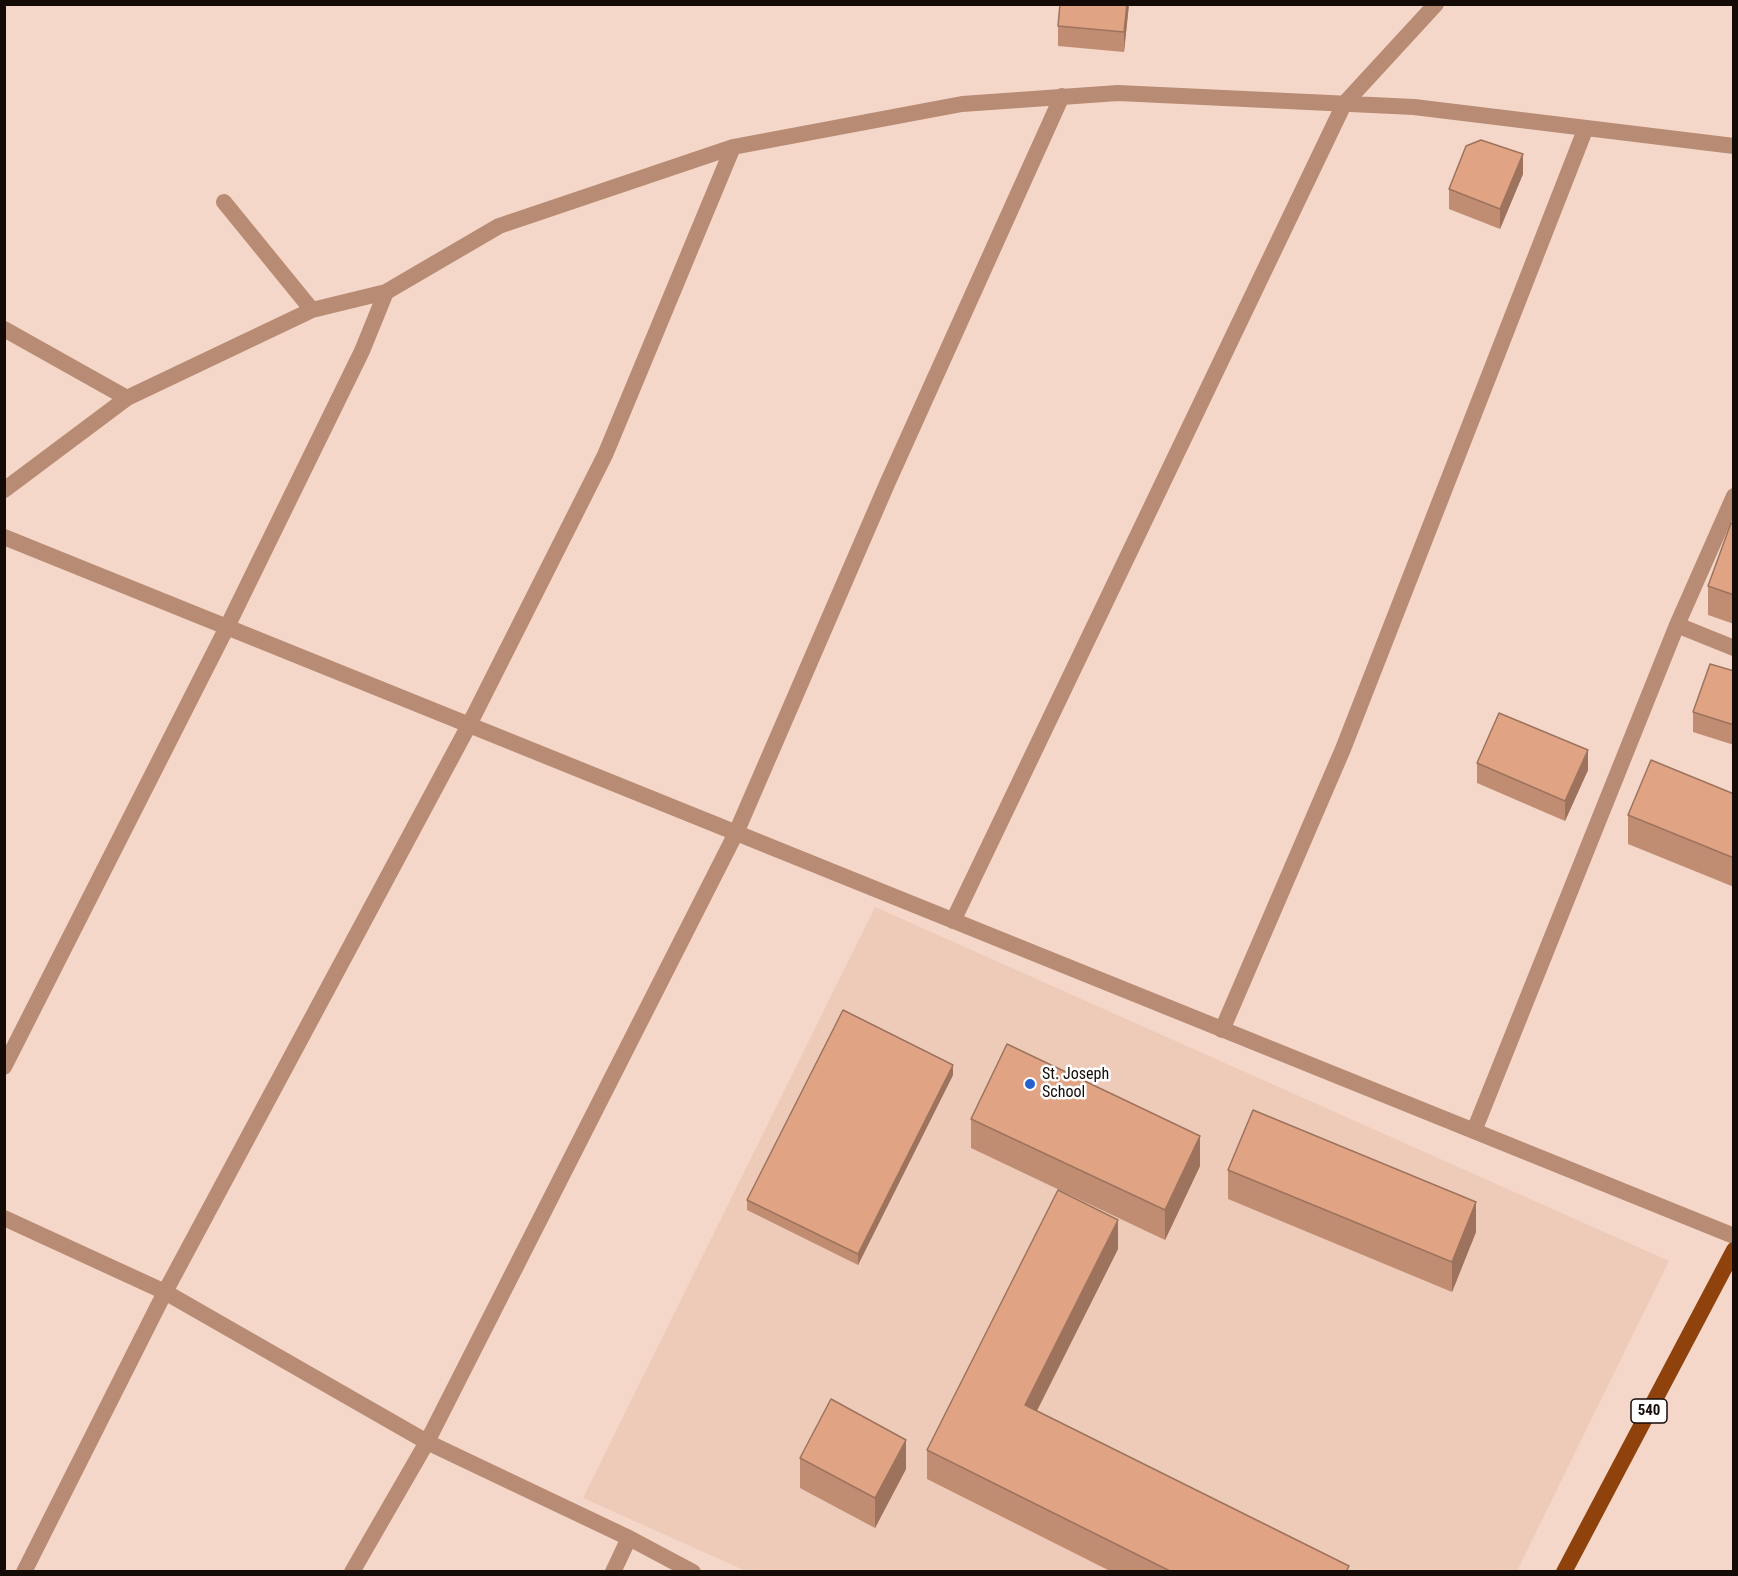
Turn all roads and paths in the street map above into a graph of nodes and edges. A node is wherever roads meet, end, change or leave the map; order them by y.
1 (1436, 4) edge
2 (1062, 96) junction
3 (1344, 104) junction
4 (1585, 130) junction
5 (1734, 146) edge
6 (733, 147) junction
7 (224, 202) dead end
8 (386, 291) junction
9 (312, 310) junction
10 (4, 329) edge
11 (127, 398) junction
12 (4, 490) edge
13 (1734, 496) edge
14 (4, 537) edge
15 (228, 625) junction
16 (1677, 625) junction
17 (1734, 648) edge
18 (469, 725) junction
19 (736, 833) junction
20 (953, 921) junction
21 (1222, 1030) junction
22 (4, 1067) edge
23 (1474, 1131) junction
24 (4, 1218) edge
25 (1734, 1236) edge
26 (1734, 1250) edge
27 (165, 1292) junction
28 (427, 1442) junction
29 (630, 1538) junction
30 (24, 1572) edge
31 (352, 1572) edge
32 (613, 1572) edge
33 (693, 1572) edge
34 (1564, 1572) edge

1 - 3 street
2 - 3 street
2 - 6 street
2 - 19 street
3 - 4 street
3 - 20 street
4 - 5 street
4 - 21 street
6 - 8 street
6 - 18 street
7 - 9 street
8 - 9 street
8 - 15 street
9 - 11 street
10 - 11 street
11 - 12 street
13 - 16 street
14 - 15 street
15 - 18 street
15 - 22 street
16 - 17 street
16 - 23 street
18 - 19 street
18 - 27 street
19 - 20 street
19 - 28 street
20 - 21 street
21 - 23 street
23 - 25 street
24 - 27 street
26 - 34 main road, 540
27 - 28 street
27 - 30 street
28 - 29 street
28 - 31 street
29 - 32 street
29 - 33 street

